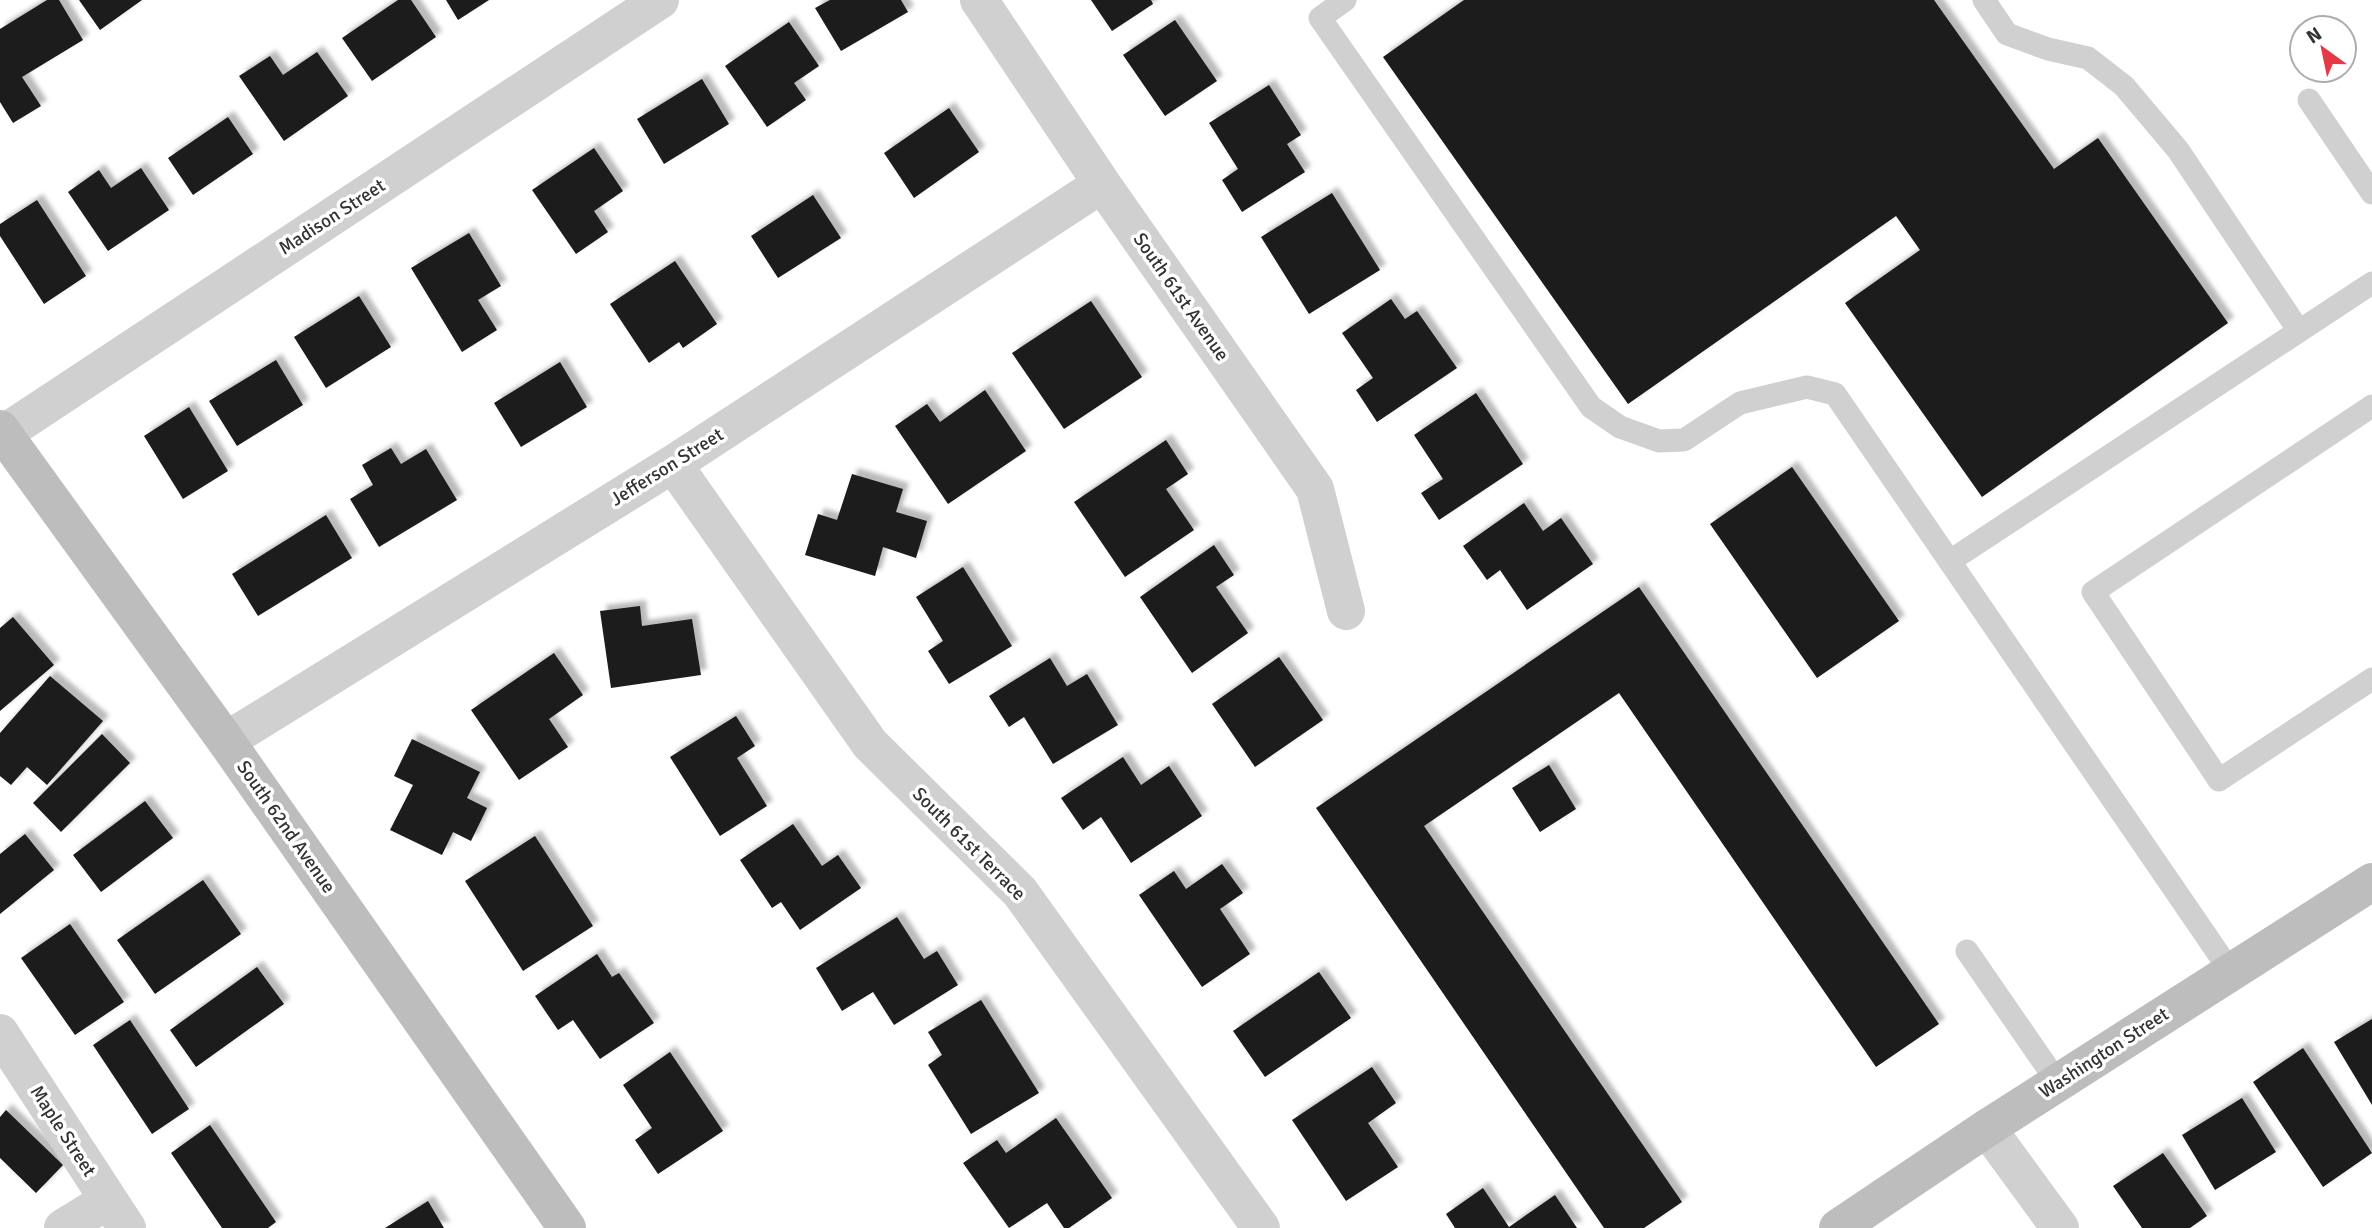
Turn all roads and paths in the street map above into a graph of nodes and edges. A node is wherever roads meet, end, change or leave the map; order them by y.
1 (660, 0) edge
2 (979, 0) edge
3 (1345, 0) edge
4 (1984, 0) edge
5 (2309, 100) dead end
6 (1102, 184) junction
7 (2372, 193) edge
8 (2372, 283) edge
9 (2299, 331) junction
10 (2372, 406) edge
11 (2, 431) edge
12 (673, 464) junction
13 (1950, 561) junction
14 (1346, 611) dead end
15 (2372, 679) edge
16 (226, 741) junction
17 (2372, 882) edge
18 (1967, 951) dead end
19 (2231, 972) junction
20 (0, 1033) edge
21 (2058, 1083) junction
22 (1987, 1128) junction
23 (117, 1214) edge
24 (63, 1228) edge
25 (567, 1228) edge
26 (1261, 1228) edge
27 (1838, 1228) edge
28 (2060, 1228) edge

1 - 11 street, Madison Street
2 - 6 street, South 61st Avenue
3 - 13 lane
4 - 9 lane
5 - 7 lane
6 - 12 street, Jefferson Street
6 - 14 street, South 61st Avenue
8 - 9 lane
9 - 13 lane
10 - 15 lane
11 - 16 street, South 62nd Avenue
12 - 16 street, Jefferson Street
12 - 26 street, South 61st Terrace
13 - 19 lane
16 - 25 street, South 62nd Avenue
17 - 19 street, Washington Street
18 - 21 lane
19 - 21 street, Washington Street
20 - 23 street, Maple Street
21 - 22 street, Washington Street
22 - 27 street, Washington Street
22 - 28 street
23 - 24 street

